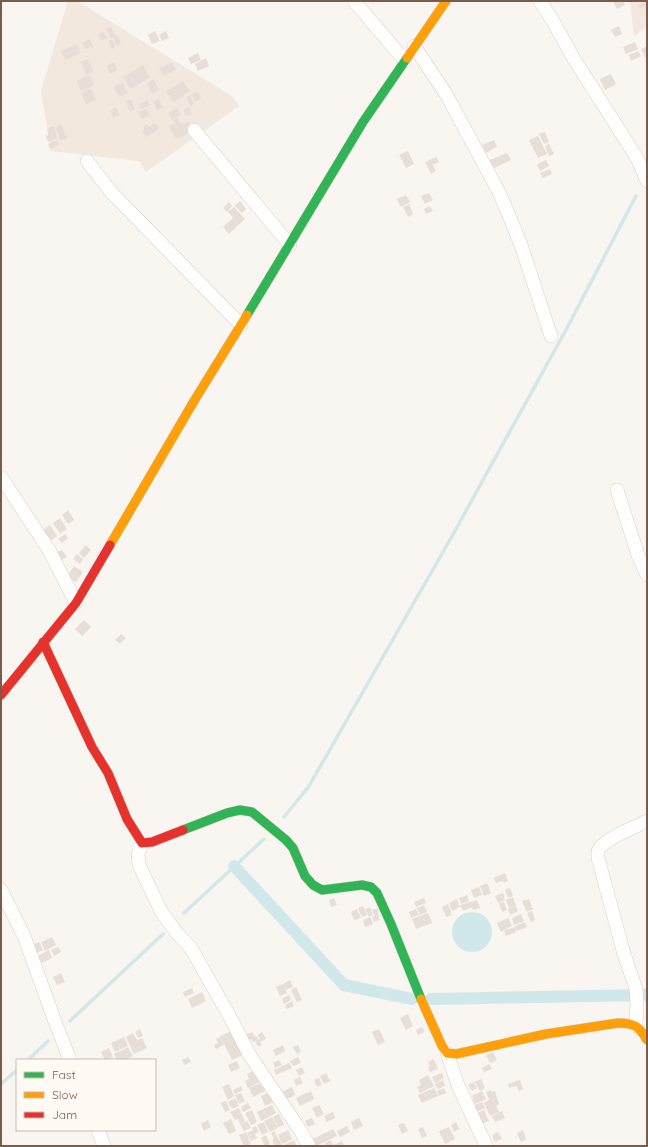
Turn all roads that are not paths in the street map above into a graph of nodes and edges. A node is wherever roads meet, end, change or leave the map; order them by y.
1 (354, 1) edge
2 (446, 1) edge
3 (540, 1) edge
4 (414, 46) junction
5 (405, 61) junction
6 (194, 130) dead end
7 (87, 162) dead end
8 (647, 181) edge
9 (290, 245) junction
10 (242, 325) junction
11 (552, 336) dead end
12 (1, 477) edge
13 (617, 490) dead end
14 (647, 575) edge
15 (76, 603) junction
16 (43, 642) junction
17 (1, 695) edge
18 (647, 821) edge
19 (142, 843) junction
20 (1, 890) edge
21 (639, 998) edge
22 (636, 1026) junction
23 (647, 1040) edge
24 (447, 1053) junction
25 (70, 1059) edge
26 (98, 1131) edge
27 (104, 1146) edge
28 (309, 1146) edge
29 (486, 1146) edge

1 - 5 street
2 - 4 street
3 - 8 street
4 - 5 street
4 - 11 street
5 - 9 street
6 - 9 street
7 - 10 street
9 - 10 street
10 - 15 street
12 - 15 street
13 - 14 street
15 - 16 street
16 - 17 street
16 - 19 street
18 - 21 street
19 - 24 street
19 - 28 street
20 - 25 street
21 - 22 street
22 - 23 street
22 - 24 street
24 - 29 street
26 - 27 street

